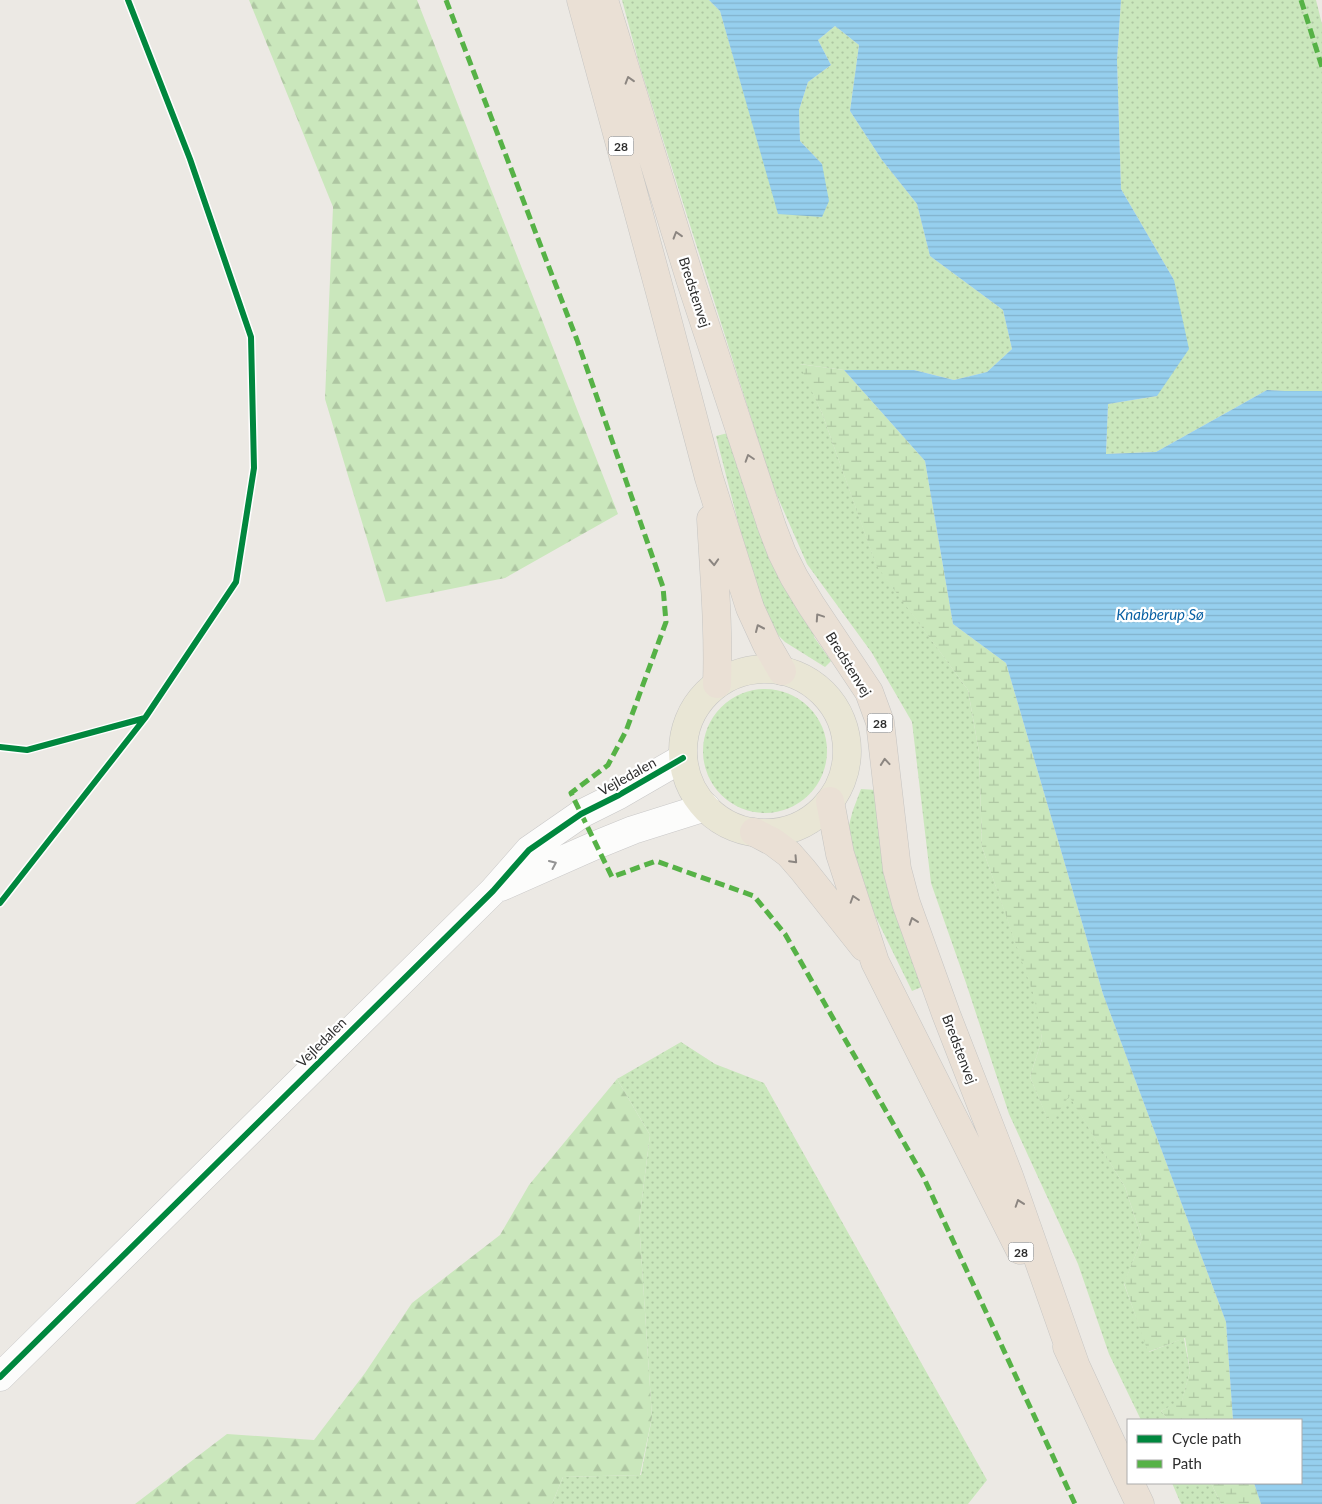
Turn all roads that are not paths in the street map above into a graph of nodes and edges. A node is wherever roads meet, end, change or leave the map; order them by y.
1 (581, 0) edge
2 (604, 0) edge
3 (709, 478) junction
4 (782, 671) junction
5 (717, 684) junction
6 (684, 758) junction
7 (830, 801) junction
8 (706, 807) junction
9 (754, 832) junction
10 (492, 891) junction
11 (875, 962) junction
12 (1075, 1364) junction
13 (0, 1377) edge
14 (1127, 1477) edge
15 (1130, 1484) edge
16 (1140, 1504) edge

1 - 3 highway, 28
12 -> 2 highway, Bredstenvej / 28
4 -> 3 highway, 28
3 -> 5 highway, 28
4 - 5 main road, 28
4 - 7 main road, 28
5 - 6 main road, 28
6 - 8 main road, 28
6 - 10 street, Vejledalen
7 - 9 main road, 28
11 -> 7 highway, Bredstenvej / 28
8 - 9 main road, 28
10 -> 8 street, Vejledalen
9 -> 11 highway, Bredstenvej / 28
10 - 13 street, Vejledalen
11 - 12 highway, Bredstenvej / 28
12 - 14 highway, Bredstenvej / 28
15 - 16 highway, Bredstenvej / 28

